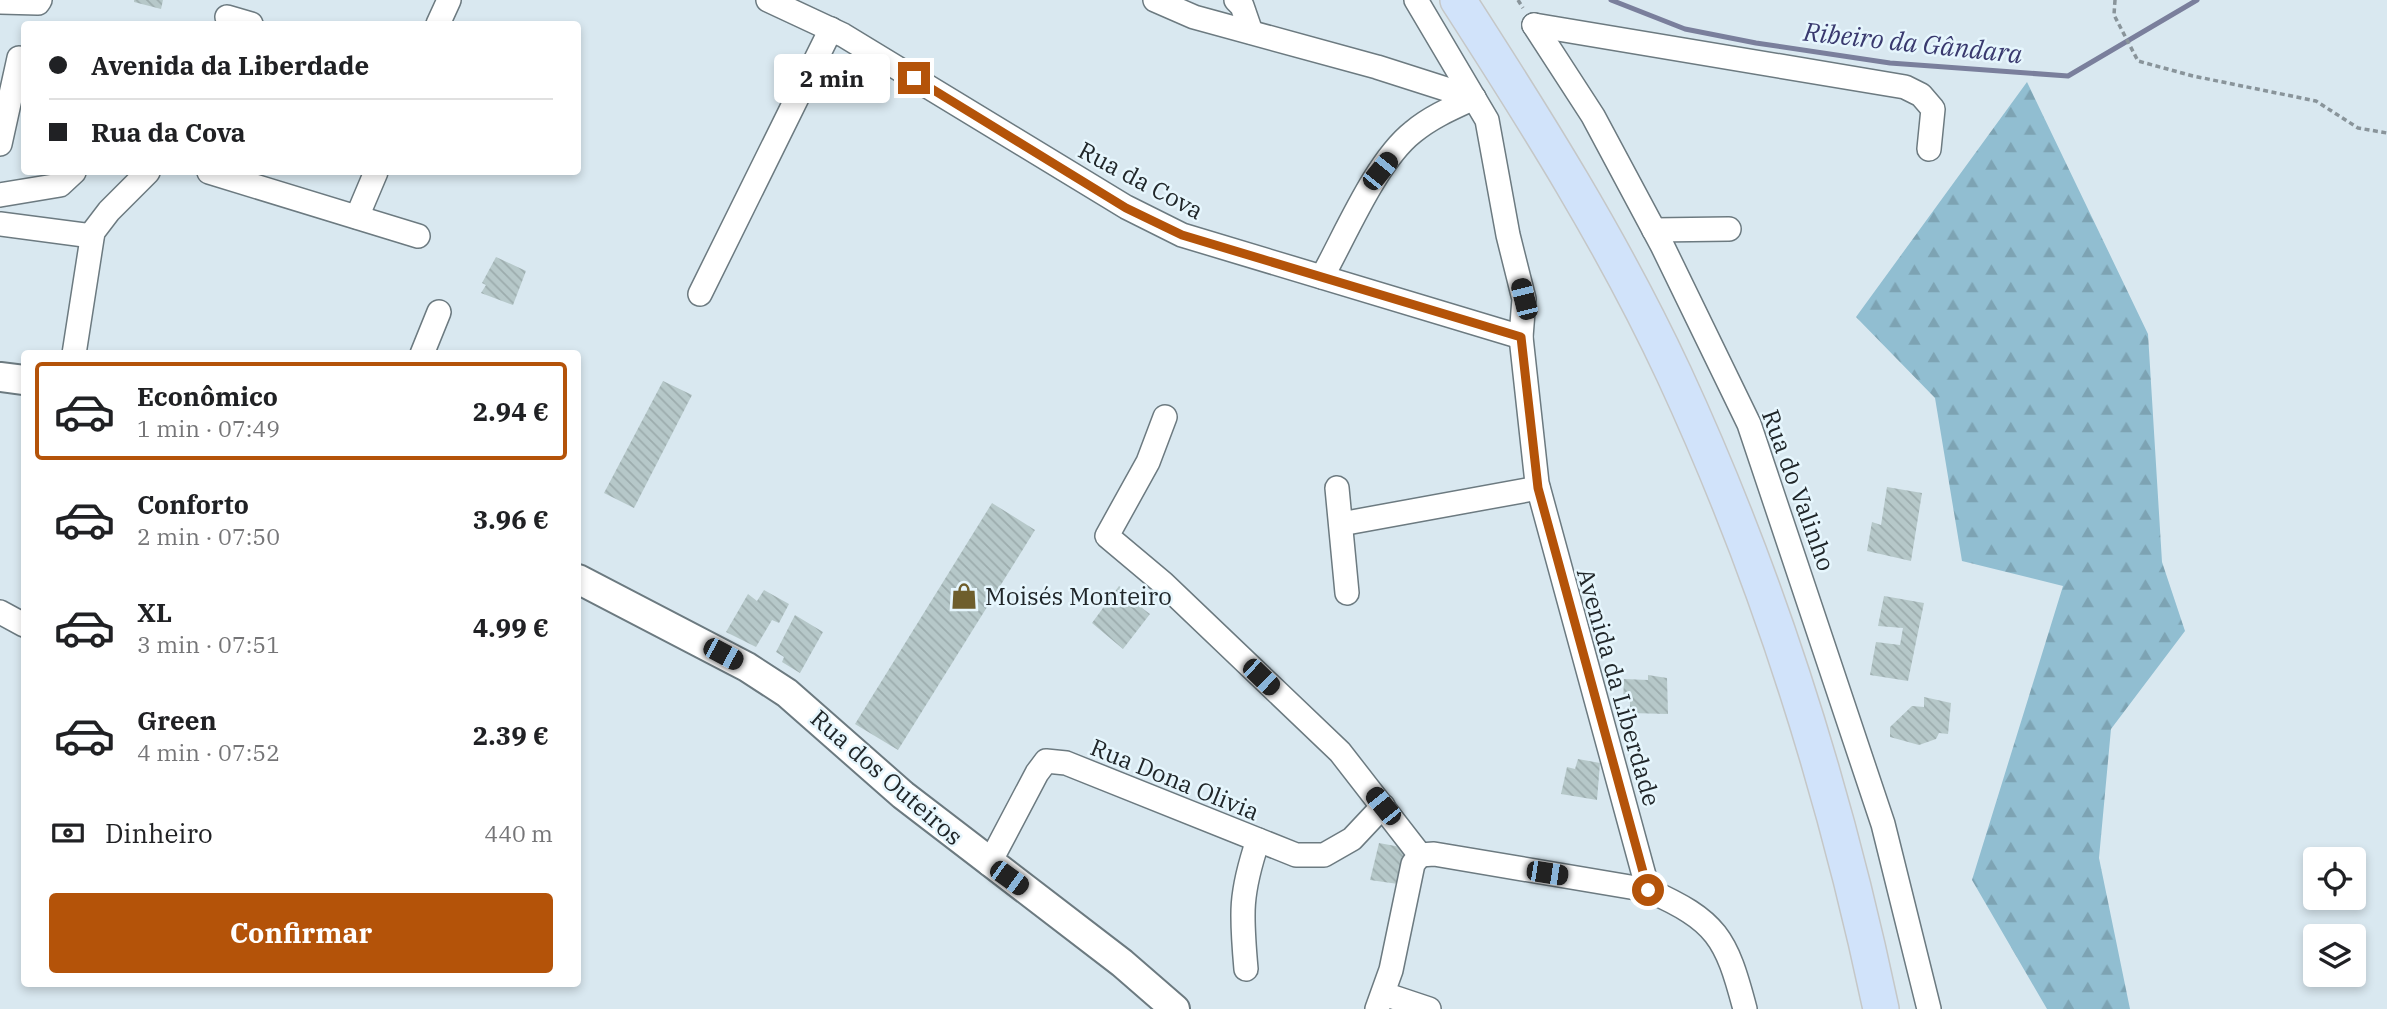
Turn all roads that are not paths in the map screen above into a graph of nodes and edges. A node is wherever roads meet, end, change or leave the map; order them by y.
1 (40, 0) edge
2 (449, 0) edge
3 (768, 0) edge
4 (1155, 0) edge
5 (1236, 0) edge
6 (1416, 0) edge
7 (1458, 0) edge
8 (0, 2) edge
9 (227, 17) dead end
10 (241, 21) edge
11 (440, 21) edge
12 (831, 29) junction
13 (1251, 33) junction
14 (19, 58) dead end
15 (1474, 99) junction
16 (0, 144) edge
17 (1929, 149) dead end
18 (71, 175) edge
19 (145, 175) edge
20 (219, 175) edge
21 (375, 175) edge
22 (0, 195) edge
23 (357, 217) junction
24 (0, 224) edge
25 (1729, 229) dead end
26 (1654, 230) junction
27 (92, 236) junction
28 (418, 236) dead end
29 (1322, 277) junction
30 (700, 294) dead end
31 (439, 312) dead end
32 (1521, 337) junction
33 (75, 350) edge
34 (424, 350) edge
35 (0, 377) edge
36 (21, 380) edge
37 (1165, 417) dead end
38 (1338, 488) dead end
39 (1538, 488) junction
40 (1341, 524) junction
41 (581, 581) edge
42 (1347, 593) dead end
43 (0, 612) edge
44 (21, 623) edge
45 (1383, 806) junction
46 (1258, 840) junction
47 (1420, 855) junction
48 (989, 864) junction
49 (1648, 890) junction
50 (1246, 969) dead end
51 (1380, 1002) edge
52 (1175, 1009) edge
53 (1429, 1009) edge
54 (1745, 1009) edge
55 (1881, 1009) edge
56 (1929, 1009) edge

1 - 8 street
2 - 11 street
3 - 12 street, Rua da Cova
4 - 13 street
5 - 13 street
6 - 15 street, Avenida da Liberdade
7 - 55 main road
9 - 10 street
12 - 29 street, Rua da Cova
12 - 30 street
13 - 15 street
14 - 16 street
15 - 29 street
15 - 32 street, Avenida da Liberdade
17 - 26 street, Rua do Valinho
18 - 22 street
19 - 27 street
20 - 23 street
21 - 23 street
23 - 28 street
24 - 27 street
25 - 26 street
26 - 56 street, Rua do Valinho
27 - 33 street
29 - 32 street, Rua da Cova
31 - 34 street
32 - 39 street, Avenida da Liberdade
35 - 36 street
37 - 45 street
38 - 40 street
39 - 40 street
39 - 49 street, Avenida da Liberdade
40 - 42 street
41 - 48 street, Rua dos Outeiros
43 - 44 street
45 - 46 street, Rua Dona Olivia
45 - 47 street
46 - 48 street, Rua Dona Olivia
46 - 50 street
47 - 49 street
47 - 51 street
48 - 52 street, Rua dos Outeiros
49 - 54 street
51 - 53 street

